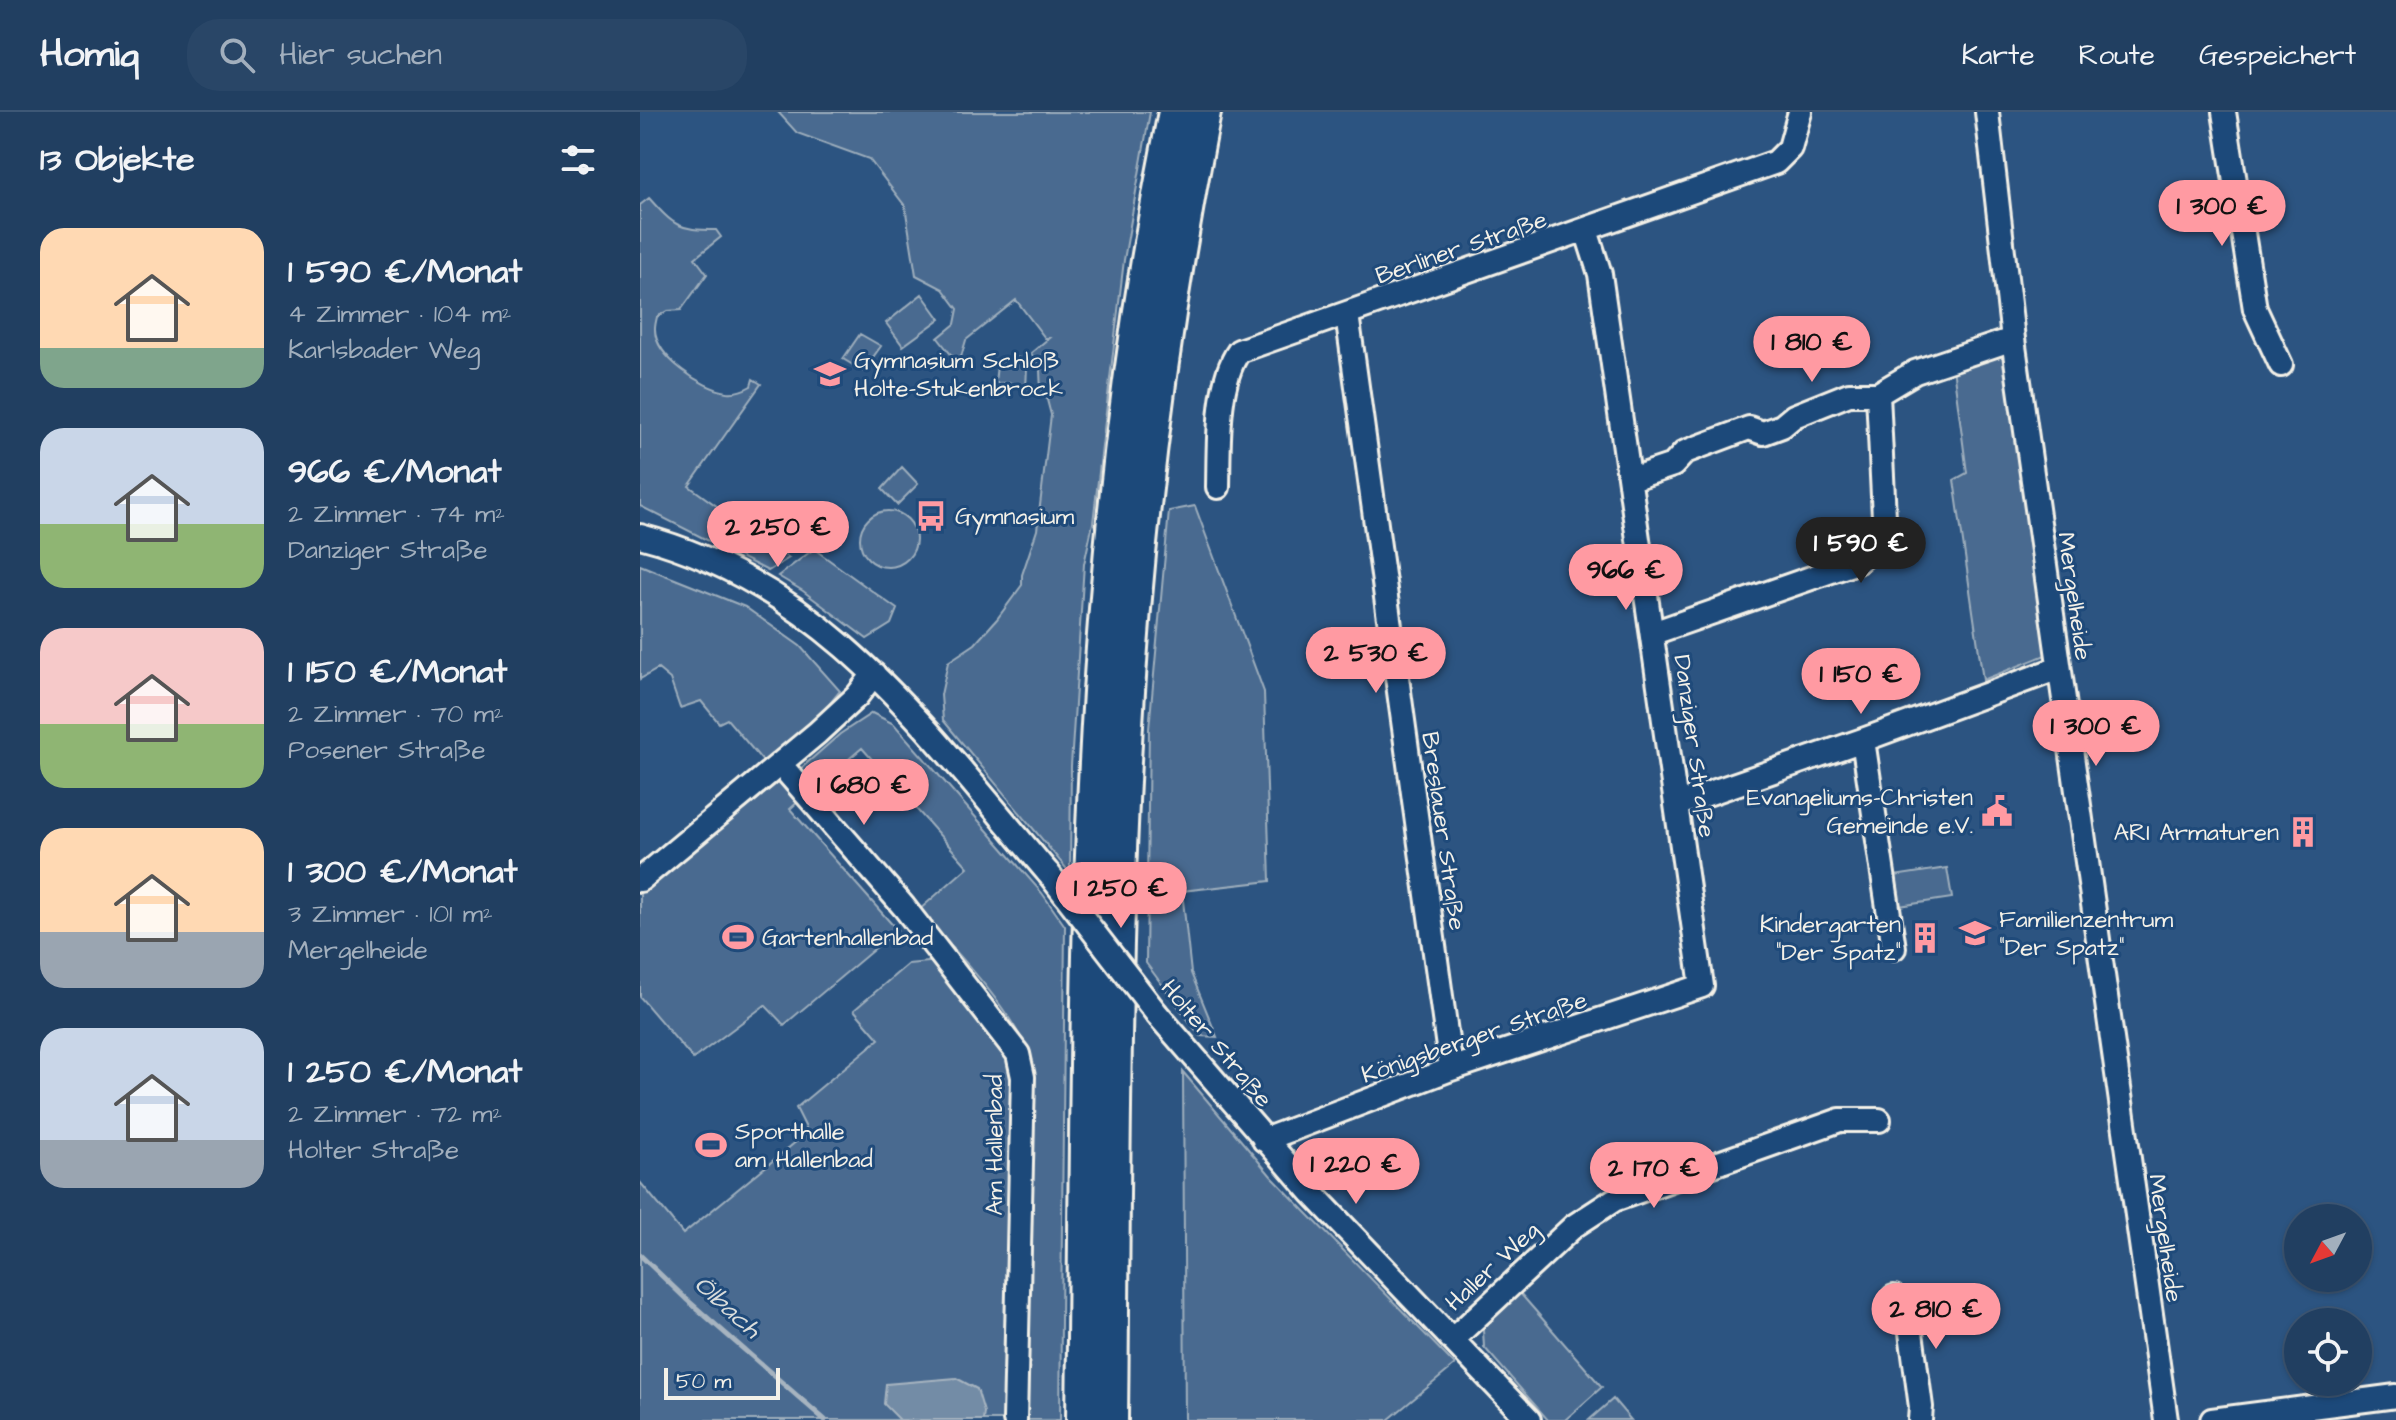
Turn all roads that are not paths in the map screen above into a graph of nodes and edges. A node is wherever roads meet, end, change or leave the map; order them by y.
1 (1175, 112) edge
2 (1204, 112) edge
3 (1800, 112) edge
4 (1987, 112) edge
5 (2224, 112) edge
6 (1586, 230) junction
7 (1347, 314) junction
8 (2013, 339) junction
9 (2281, 365) dead end
10 (1878, 394) junction
11 (1631, 479) junction
12 (1218, 487) dead end
13 (640, 536) edge
14 (1653, 633) junction
15 (2059, 668) junction
16 (874, 674) junction
17 (1863, 740) junction
18 (780, 764) junction
19 (1678, 804) junction
20 (640, 880) edge
21 (1894, 948) dead end
22 (1702, 986) joint
23 (1451, 1069) junction
24 (1879, 1120) dead end
25 (1264, 1140) junction
26 (1894, 1297) dead end
27 (1454, 1338) junction
28 (2396, 1396) edge
29 (1015, 1420) edge
30 (1083, 1420) edge
31 (1111, 1420) edge
32 (1529, 1420) edge
33 (1920, 1420) edge
34 (2166, 1420) edge
35 (2212, 1420) edge

1 - 30 highway
2 - 31 highway
3 - 6 street, Berliner Straße
4 - 8 street, Mergelheide
5 - 9 street
6 - 7 street, Berliner Straße
6 - 11 street, Danziger Straße
7 - 12 street, Berliner Straße
7 - 23 street, Breslauer Straße
8 - 10 street
8 - 15 street, Mergelheide
10 - 11 street
10 - 14 street
11 - 14 street, Danziger Straße
13 - 16 street, Holter Straße
14 - 19 street, Danziger Straße
15 - 17 street
15 - 34 street, Mergelheide
16 - 18 street
16 - 25 street, Holter Straße, bridge
17 - 19 street
17 - 21 street
18 - 20 street
18 - 29 street, Am Hallenbad
19 - 22 street, Danziger Straße
22 - 23 street, Königsberger Straße
23 - 25 street, Königsberger Straße
24 - 27 street, Haller Weg
25 - 27 street, Holter Straße
26 - 33 street
27 - 32 street, Holter Straße
28 - 35 street

